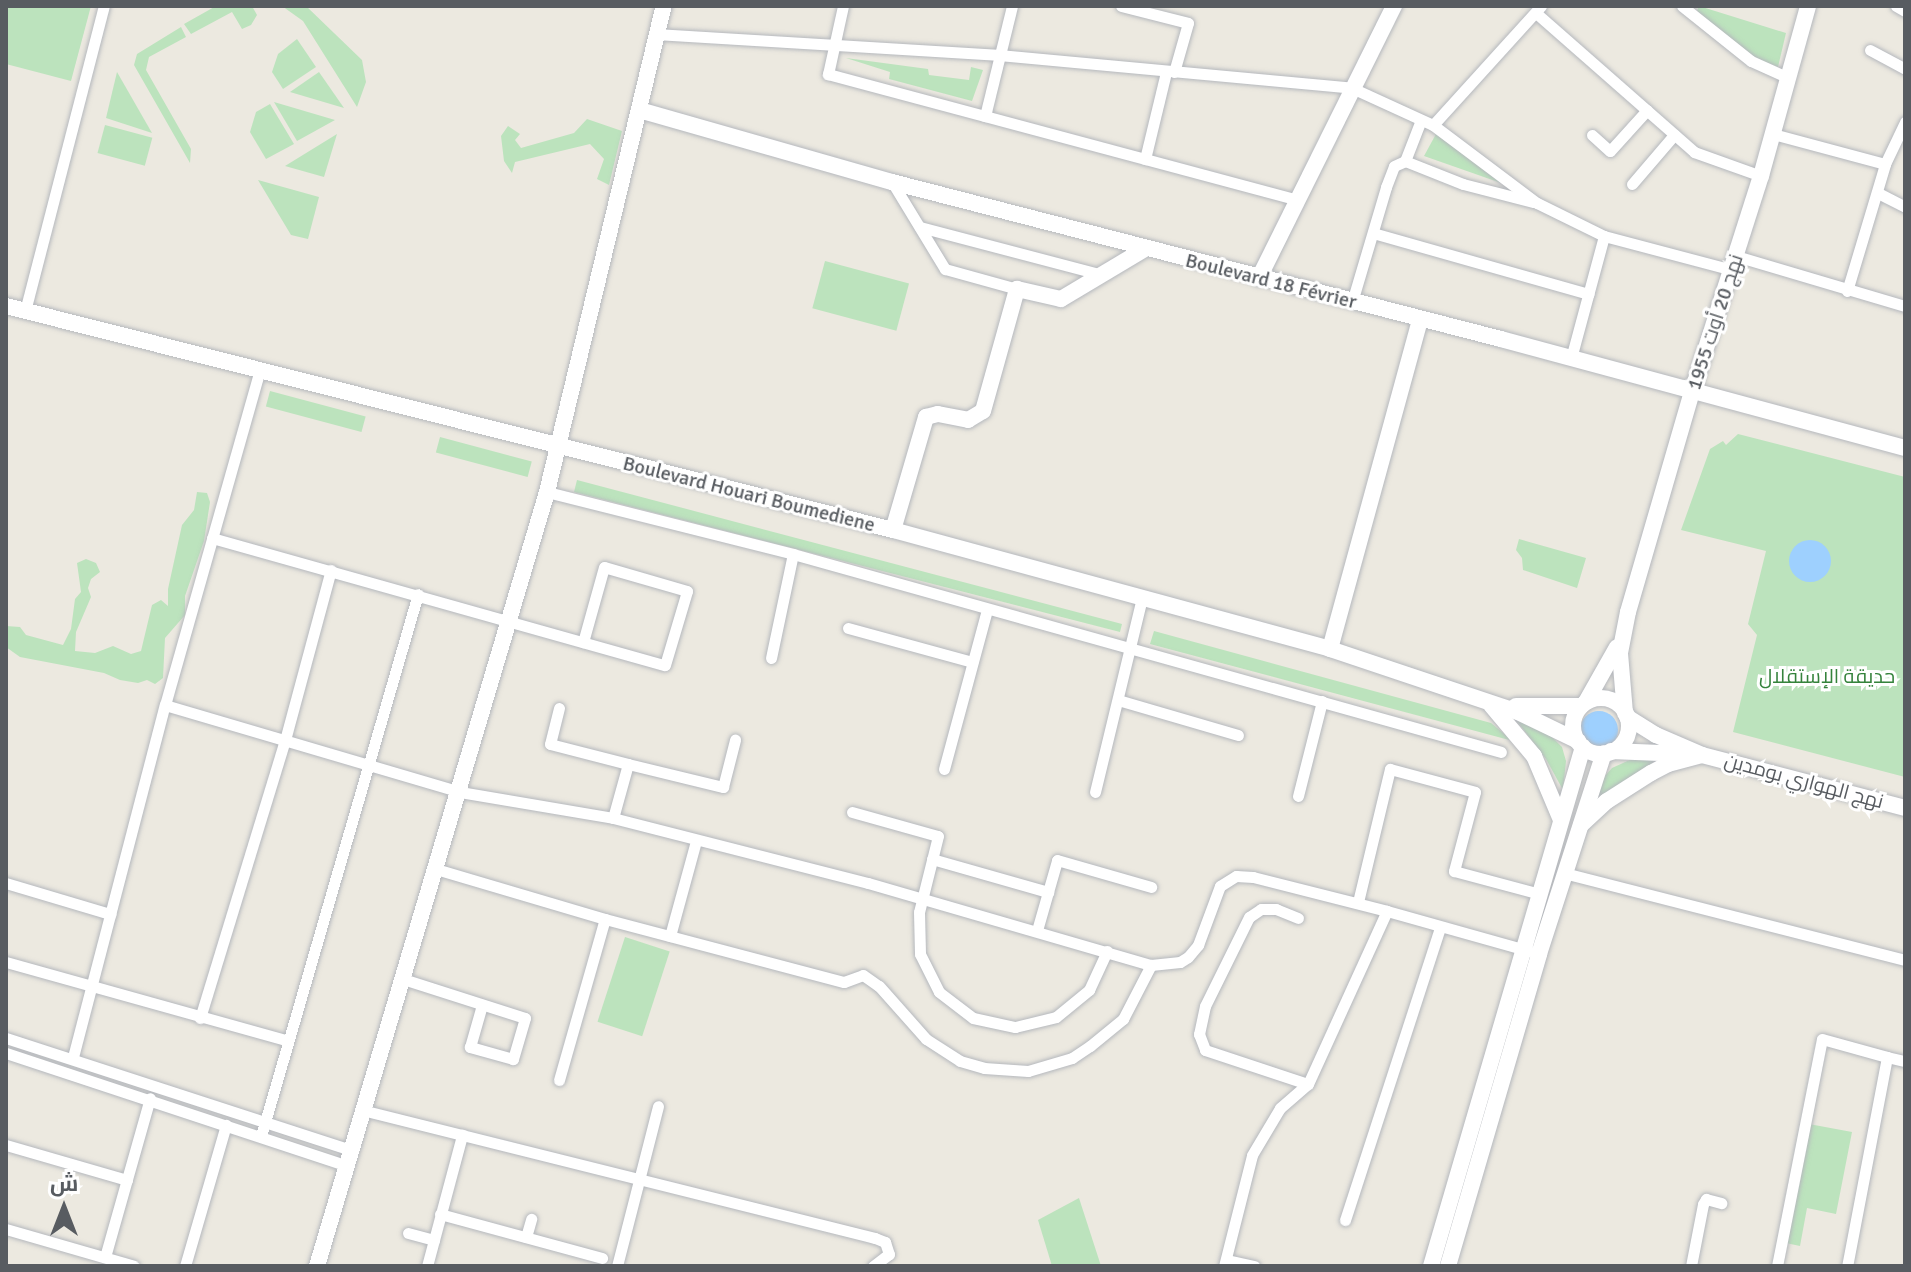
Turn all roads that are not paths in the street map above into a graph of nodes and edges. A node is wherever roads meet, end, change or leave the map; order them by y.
1 (104, 6) edge
2 (664, 6) edge
3 (843, 6) edge
4 (1012, 6) edge
5 (1121, 6) edge
6 (1394, 6) edge
7 (1682, 6) edge
8 (1808, 6) edge
9 (1896, 6) edge
10 (1538, 10) edge
11 (1905, 11) edge
12 (657, 34) junction
13 (833, 46) junction
14 (1870, 50) dead end
15 (999, 55) junction
16 (1905, 69) edge
17 (1170, 72) junction
18 (1789, 78) junction
19 (1352, 88) junction
20 (639, 110) junction
21 (1647, 110) junction
22 (985, 116) junction
23 (1427, 122) junction
24 (1905, 122) edge
25 (1773, 134) junction
26 (1592, 135) dead end
27 (1674, 135) junction
28 (1145, 159) junction
29 (1405, 161) junction
30 (1885, 164) junction
31 (1761, 176) junction
32 (892, 182) junction
33 (1632, 184) dead end
34 (1878, 193) junction
35 (1297, 200) junction
36 (1537, 203) junction
37 (1905, 207) edge
38 (920, 227) junction
39 (1373, 233) junction
40 (1604, 236) junction
41 (1145, 249) junction
42 (1734, 263) junction
43 (1103, 275) junction
44 (1259, 278) junction
45 (1017, 289) junction
46 (1847, 291) junction
47 (1589, 294) junction
48 (1352, 302) junction
49 (6, 306) edge
50 (1905, 306) edge
51 (25, 311) junction
52 (1420, 319) junction
53 (1571, 358) junction
54 (260, 369) junction
55 (1692, 392) junction
56 (557, 446) junction
57 (1905, 448) edge
58 (547, 492) junction
59 (893, 530) junction
60 (212, 538) junction
61 (793, 554) junction
62 (331, 570) junction
63 (418, 594) junction
64 (1142, 598) junction
65 (987, 610) junction
66 (508, 621) junction
67 (848, 628) dead end
68 (1621, 639) junction
69 (583, 642) junction
70 (1130, 647) junction
71 (1330, 649) junction
72 (771, 658) dead end
73 (972, 662) junction
74 (1118, 700) junction
75 (1322, 701) junction
76 (1487, 701) junction
77 (1583, 704) junction
78 (165, 705) junction
79 (559, 708) dead end
80 (1626, 715) junction
81 (1238, 735) dead end
82 (285, 740) junction
83 (735, 740) dead end
84 (1580, 744) junction
85 (1501, 752) dead end
86 (1607, 752) junction
87 (1702, 755) junction
88 (368, 764) junction
89 (628, 764) junction
90 (944, 769) dead end
91 (460, 792) junction
92 (1095, 792) dead end
93 (1298, 796) dead end
94 (1905, 808) edge
95 (852, 812) dead end
96 (613, 818) junction
97 (1562, 822) junction
98 (1579, 827) junction
99 (696, 841) junction
100 (932, 859) junction
101 (436, 869) junction
102 (1564, 873) junction
103 (6, 883) edge
104 (1151, 887) dead end
105 (1048, 892) junction
106 (1540, 894) junction
107 (923, 898) junction
108 (1358, 902) junction
109 (1387, 911) junction
110 (110, 914) junction
111 (1298, 918) dead end
112 (605, 919) junction
113 (1440, 927) junction
114 (1037, 930) junction
115 (670, 936) junction
116 (1107, 951) junction
117 (1531, 951) junction
118 (1905, 960) edge
119 (6, 962) edge
120 (1151, 965) junction
121 (403, 979) junction
122 (94, 988) junction
123 (482, 1005) junction
124 (200, 1018) junction
125 (6, 1038) edge
126 (288, 1041) junction
127 (6, 1053) edge
128 (73, 1057) junction
129 (1887, 1057) junction
130 (1905, 1061) edge
131 (559, 1080) dead end
132 (1308, 1084) junction
133 (150, 1098) junction
134 (658, 1106) dead end
135 (362, 1110) junction
136 (266, 1120) junction
137 (226, 1125) junction
138 (462, 1135) junction
139 (261, 1136) junction
140 (6, 1145) edge
141 (350, 1158) junction
142 (639, 1179) junction
143 (127, 1180) junction
144 (1721, 1203) dead end
145 (440, 1214) junction
146 (531, 1219) dead end
147 (1345, 1220) dead end
148 (6, 1229) edge
149 (408, 1233) dead end
150 (526, 1237) junction
151 (434, 1240) junction
152 (105, 1257) junction
153 (602, 1258) dead end
154 (1225, 1263) edge
155 (134, 1266) edge
156 (185, 1266) edge
157 (317, 1266) edge
158 (427, 1266) edge
159 (618, 1266) edge
160 (873, 1266) edge
161 (1254, 1266) edge
162 (1431, 1266) edge
163 (1448, 1266) edge
164 (1691, 1266) edge
165 (1777, 1266) edge
166 (1847, 1266) edge

1 - 51 street
2 - 12 main road
3 - 13 street
4 - 15 street
5 - 17 street
6 - 19 main road
7 - 18 street
8 - 18 main road, نهج 20 أوت 1955
9 - 11 street
10 - 21 street
10 - 23 street
12 - 13 street
12 - 20 main road
13 - 15 street
13 - 22 street
14 - 16 street
15 - 17 street
15 - 22 street
17 - 19 street
17 - 28 street
18 - 25 main road, نهج 20 أوت 1955
19 - 23 street
19 - 35 main road
20 - 32 main road, Boulevard 18 Février
20 - 56 main road
21 - 26 street
21 - 27 street
22 - 28 street
23 - 29 street
23 - 36 street
24 - 30 street
25 - 30 street
25 - 31 main road, نهج 20 أوت 1955
27 - 31 street
27 - 33 street
28 - 35 street
29 - 36 street
29 - 39 street
30 - 34 street
31 - 42 main road, نهج 20 أوت 1955
32 - 38 street
32 - 41 main road, Boulevard 18 Février
34 - 37 street
34 - 46 street
35 - 44 main road
36 - 40 street
38 - 43 street
38 - 45 street
39 - 47 street
39 - 48 street
40 - 42 street
40 - 47 street
41 - 43 main road
41 - 44 main road, Boulevard 18 Février
42 - 46 street
42 - 55 main road, نهج 20 أوت 1955
43 - 45 main road
44 - 48 main road, Boulevard 18 Février
45 - 59 main road
46 - 50 street
47 - 53 street
48 - 52 main road, Boulevard 18 Février
49 - 51 main road, Boulevard Houari Boumediene
51 - 54 main road, Boulevard Houari Boumediene
52 - 53 main road, Boulevard 18 Février
52 - 71 main road
53 - 55 main road, Boulevard 18 Février
54 - 56 main road, Boulevard Houari Boumediene
54 - 60 street
55 - 57 main road, Boulevard 18 Février
55 - 68 main road, نهج 20 أوت 1955
56 - 58 main road
56 - 59 main road, Boulevard Houari Boumediene
58 - 61 street
58 - 66 main road
59 - 64 main road, Boulevard Houari Boumediene
60 - 62 street
60 - 78 street
61 - 65 street
61 - 72 street
62 - 63 street
62 - 82 street
63 - 66 street
63 - 88 street
64 - 70 street
64 - 71 main road, Boulevard Houari Boumediene
65 - 70 street
65 - 73 street
66 - 69 street
66 - 91 main road
67 - 73 street
68 - 77 main road, نهج 20 أوت 1955
68 - 80 main road, نهج 20 أوت 1955
69 - 69 street
70 - 74 street
70 - 75 street
71 - 76 main road, Boulevard Houari Boumediene
73 - 90 street
74 - 81 street
74 - 92 street
75 - 85 street
75 - 93 street
76 - 77 main road, Boulevard Houari Boumediene
76 - 84 main road, Boulevard Houari Boumediene
76 - 97 main road
77 - 80 main road
77 - 84 main road
78 - 82 street
78 - 110 street
79 - 89 street
80 - 86 main road
80 - 87 main road, نهج الهواري بومدين
82 - 88 street
82 - 124 street
83 - 89 street
84 - 86 main road
84 - 97 main road
86 - 87 main road, نهج الهواري بومدين
86 - 98 main road
87 - 94 main road, نهج الهواري بومدين
87 - 98 main road
88 - 91 street
88 - 126 street
89 - 96 street
91 - 96 street
91 - 101 main road
95 - 100 street
96 - 99 street
97 - 106 main road
98 - 102 main road
99 - 107 street
99 - 115 street
100 - 105 street
100 - 107 street
101 - 112 street
101 - 121 main road
102 - 117 main road
102 - 118 street
103 - 110 street
104 - 105 street
105 - 114 street
106 - 108 street
106 - 117 main road
107 - 114 street
107 - 116 street
108 - 109 street
108 - 120 street
109 - 113 street
109 - 132 street
110 - 122 street
111 - 132 street
112 - 115 street
112 - 131 street
113 - 117 street
113 - 147 street
114 - 116 street
115 - 120 street
116 - 120 street
117 - 162 main road
117 - 163 main road
119 - 122 street
121 - 123 street
121 - 135 main road
122 - 124 street
122 - 128 street
123 - 123 street
124 - 126 street
125 - 128 street
126 - 136 street
127 - 133 street
128 - 136 street
129 - 130 street
129 - 165 street
129 - 166 street
132 - 154 street
133 - 137 street
133 - 143 street
134 - 142 street
135 - 138 street
135 - 141 main road
136 - 139 street
136 - 141 street
137 - 139 street
137 - 156 street
138 - 142 street
138 - 145 street
139 - 141 street
140 - 143 street
141 - 157 main road
142 - 159 street
142 - 160 street
143 - 152 street
144 - 164 street
145 - 150 street
145 - 151 street
146 - 150 street
148 - 152 street
149 - 151 street
150 - 153 street
151 - 158 street
152 - 155 street
154 - 161 street

